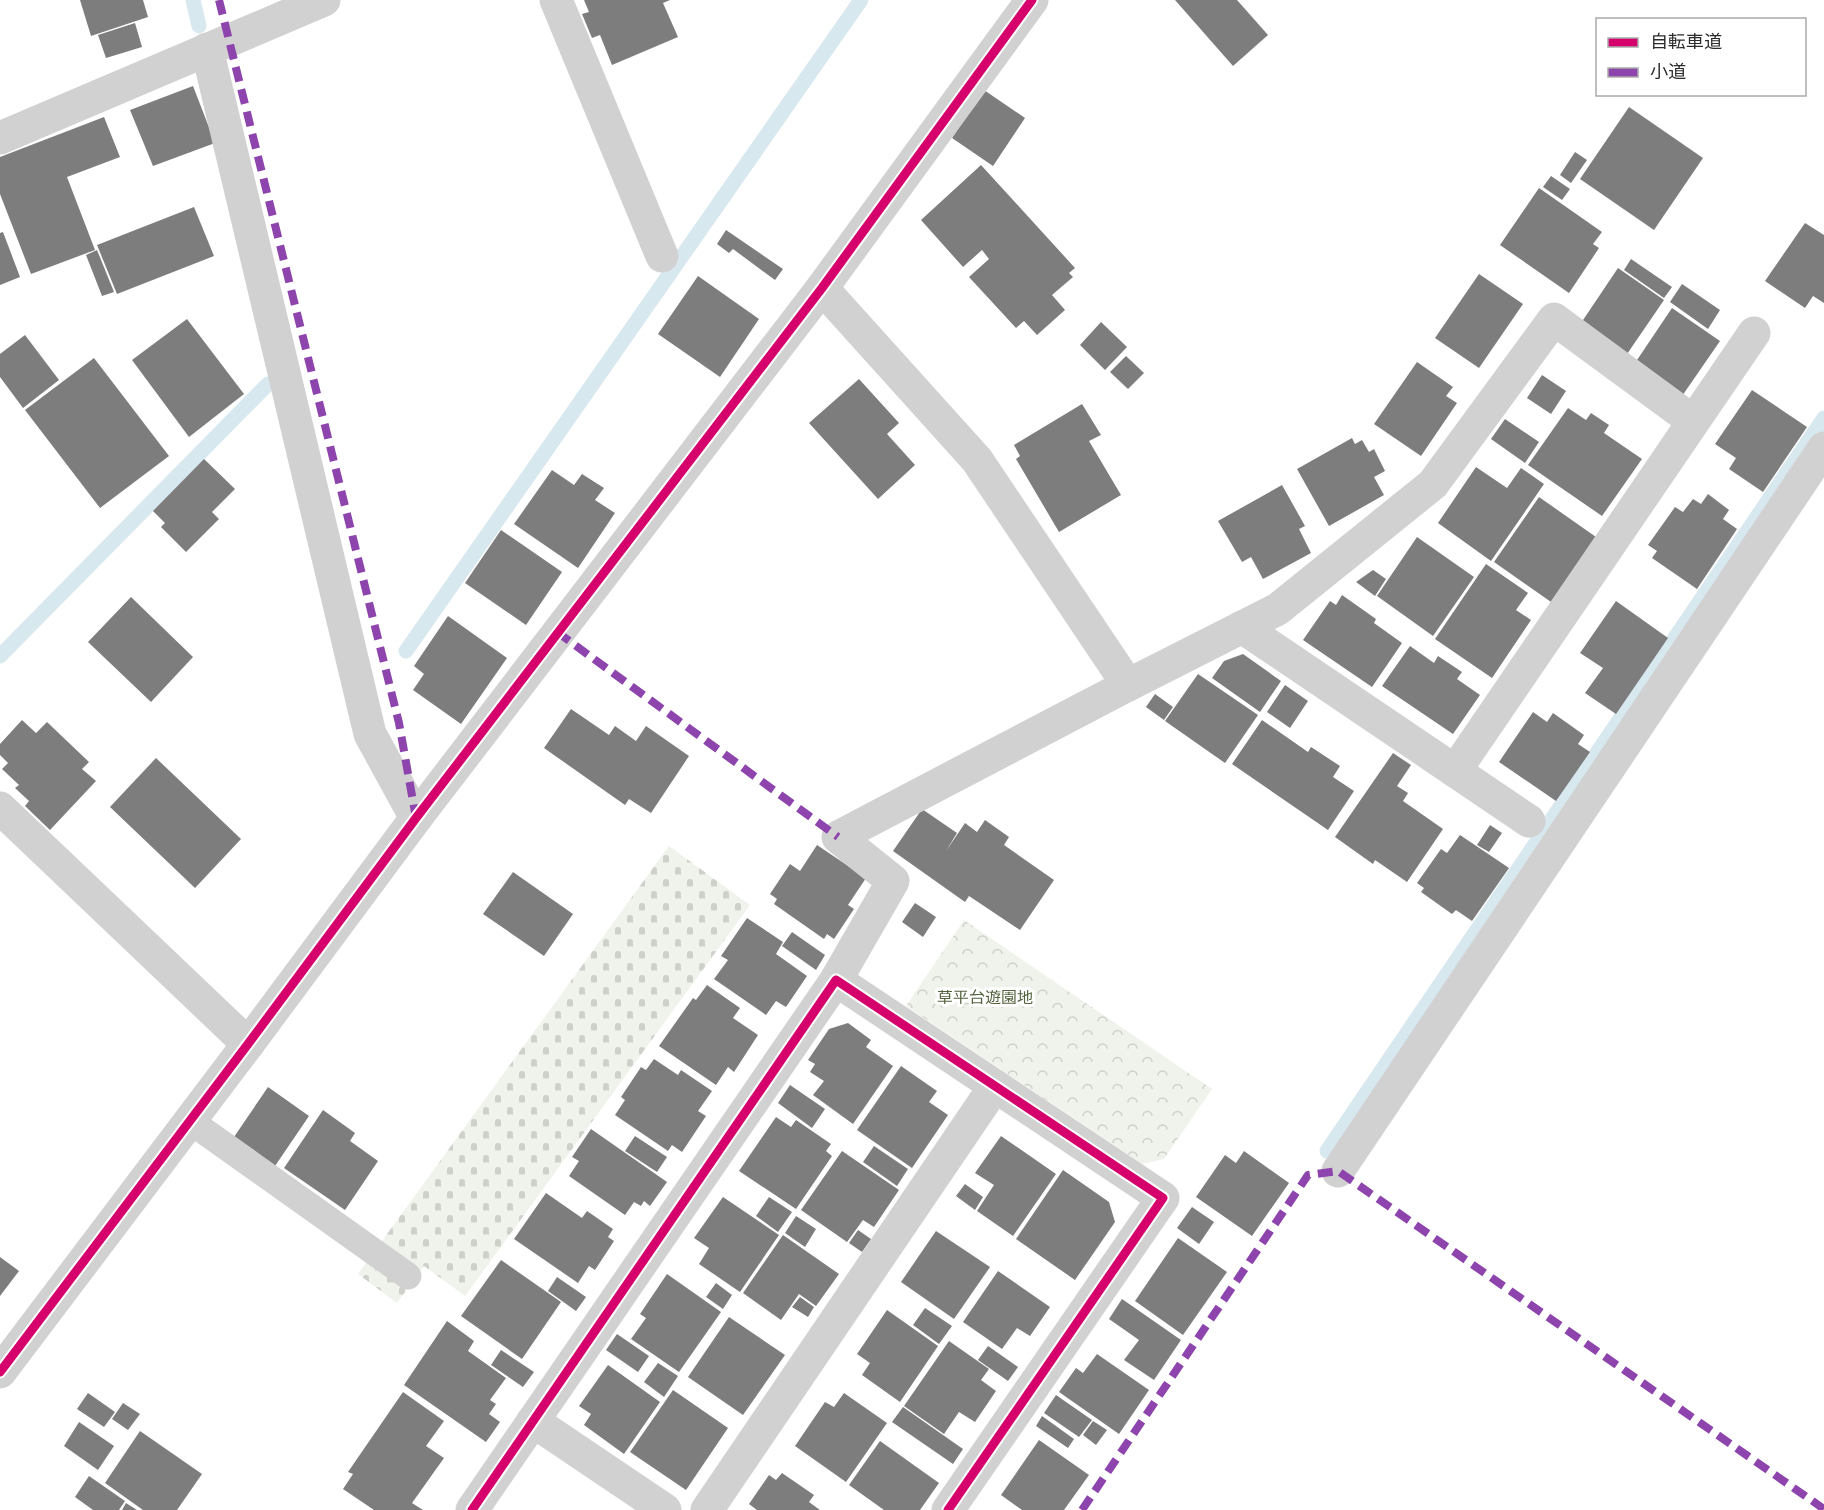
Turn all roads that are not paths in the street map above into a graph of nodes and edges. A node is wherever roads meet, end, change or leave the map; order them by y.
1 (324, 0) edge
2 (556, 0) edge
3 (1032, 0) edge
4 (207, 49) junction
5 (0, 138) edge
6 (662, 256) dead end
7 (822, 288) junction
8 (1754, 333) dead end
9 (1693, 421) junction
10 (1824, 448) edge
11 (1242, 627) junction
12 (1128, 685) junction
13 (1455, 771) junction
14 (0, 808) edge
15 (416, 818) junction
16 (1529, 821) dead end
17 (836, 980) junction
18 (248, 1044) junction
19 (995, 1086) junction
20 (190, 1121) junction
21 (1338, 1171) dead end
22 (408, 1276) dead end
23 (0, 1372) edge
24 (533, 1420) junction
25 (472, 1510) edge
26 (665, 1510) edge
27 (708, 1510) edge
28 (948, 1510) edge

1 - 4 street
2 - 6 street
3 - 7 street
4 - 5 street
4 - 15 street
7 - 12 street
7 - 15 street
8 - 9 street
9 - 11 street
9 - 13 street
10 - 21 street
11 - 12 street
11 - 13 street
12 - 17 street
13 - 16 street
14 - 18 street
15 - 18 street
17 - 19 street
17 - 24 street
18 - 20 street
19 - 27 street
19 - 28 street
20 - 22 lane
20 - 23 street
24 - 25 street
24 - 26 street

